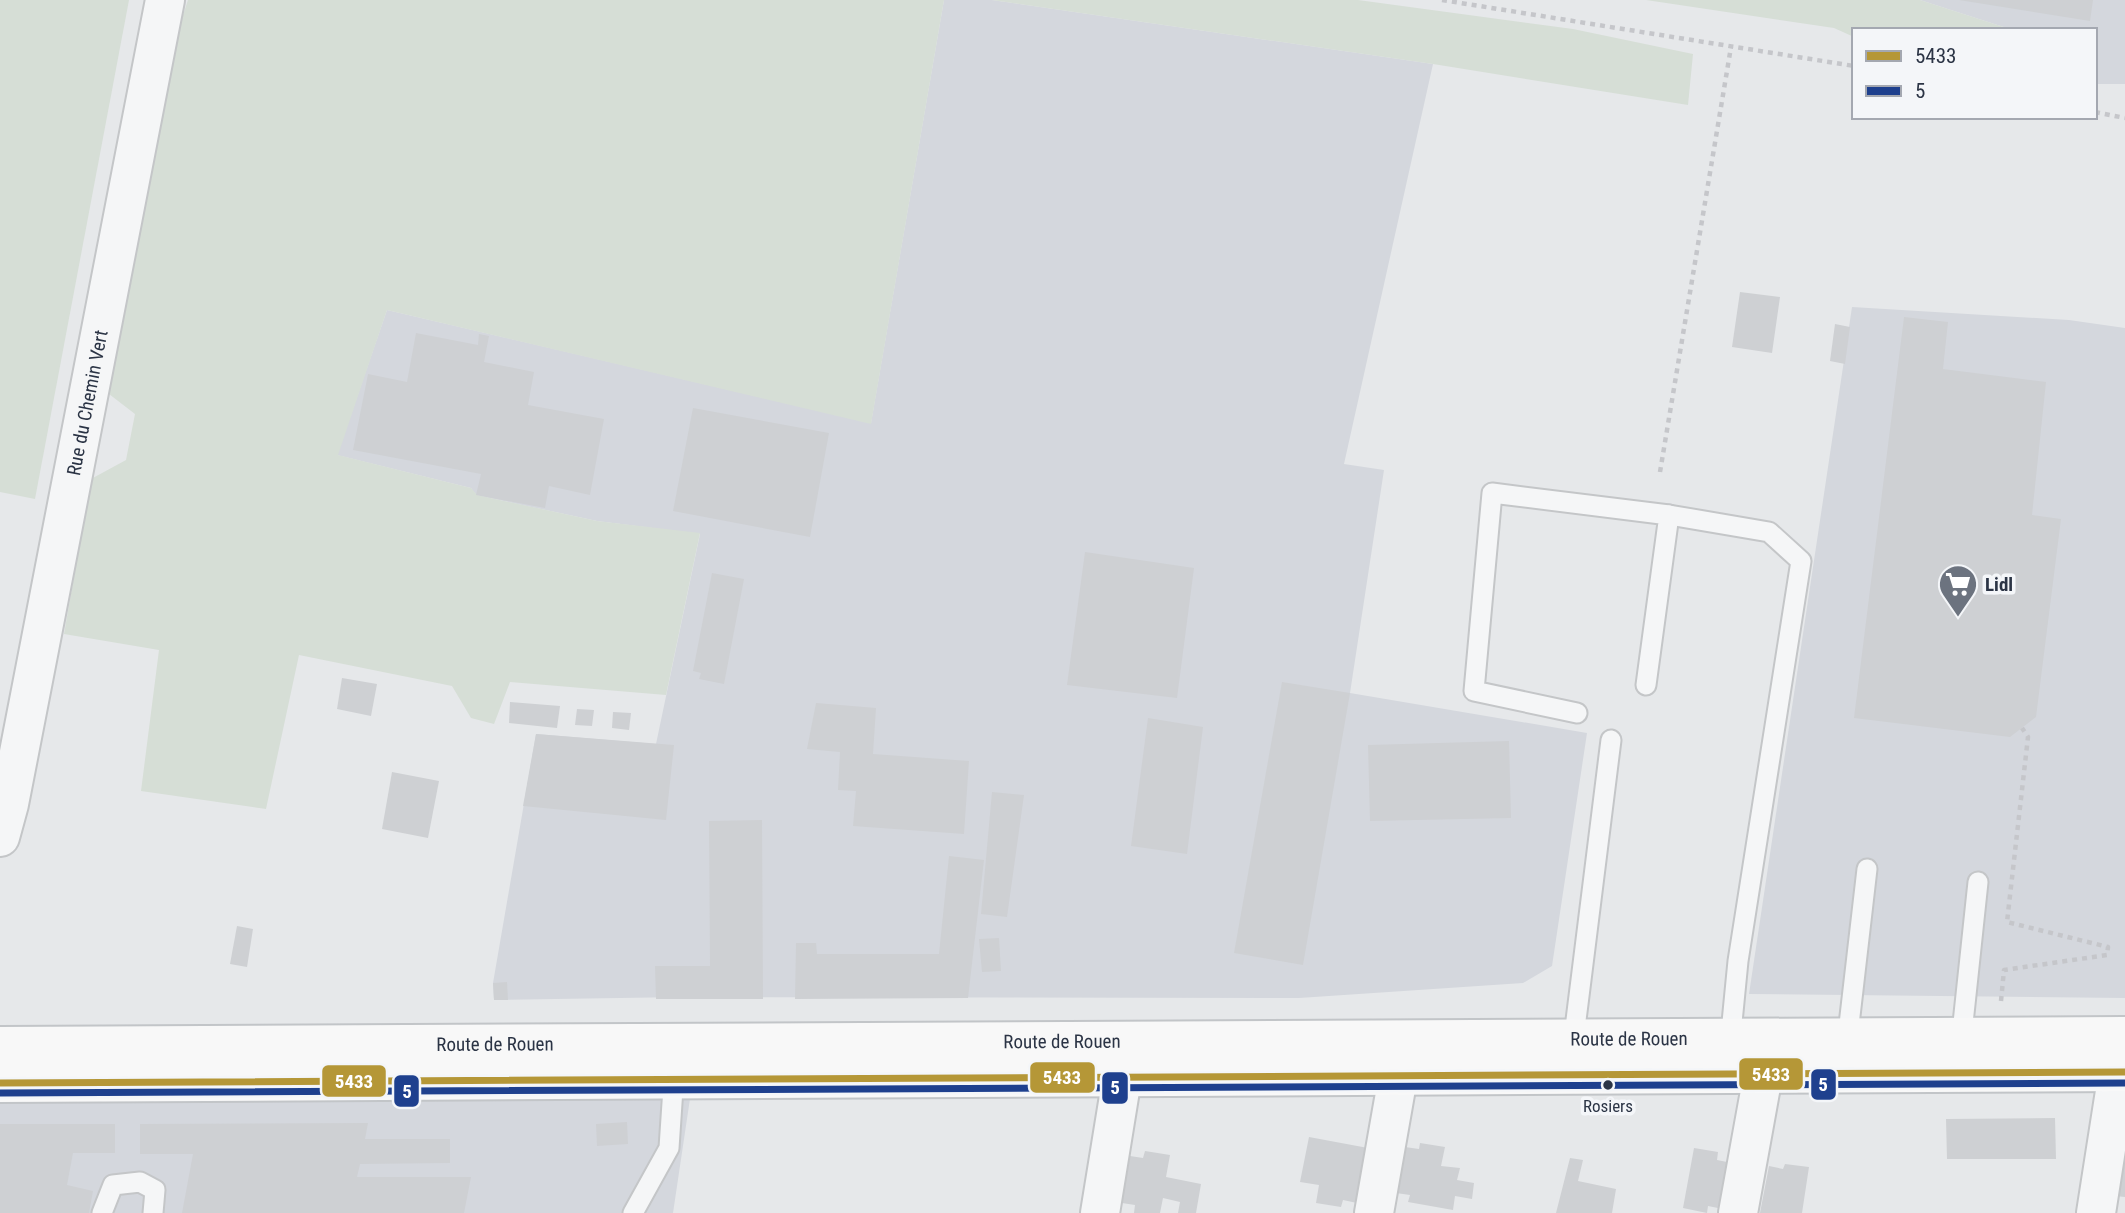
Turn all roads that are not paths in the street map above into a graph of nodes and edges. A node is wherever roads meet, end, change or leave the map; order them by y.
1 (164, 0) edge
2 (1669, 515) junction
3 (1646, 685) dead end
4 (1577, 713) dead end
5 (1611, 740) dead end
6 (3, 816) edge
7 (1867, 869) dead end
8 (1978, 882) dead end
9 (1847, 1037) junction
10 (1961, 1037) junction
11 (1747, 1038) junction
12 (1573, 1039) junction
13 (1124, 1040) junction
14 (368, 1042) junction
15 (676, 1042) junction
16 (0, 1046) edge
17 (2121, 1054) edge
18 (1395, 1057) junction
19 (1958, 1074) junction
20 (1746, 1075) junction
21 (1843, 1075) junction
22 (1569, 1076) junction
23 (1122, 1078) junction
24 (674, 1080) junction
25 (366, 1082) junction
26 (0, 1083) edge
27 (103, 1213) edge
28 (153, 1213) edge
29 (633, 1213) edge
30 (1100, 1213) edge
31 (1374, 1213) edge
32 (1738, 1213) edge
33 (2096, 1213) edge

1 - 6 street, Rue du Chemin Vert
2 - 3 lane
2 - 4 lane
2 - 11 lane
5 - 12 lane
7 - 9 lane
8 - 10 lane
9 - 10 main road, Route de Rouen
9 - 11 main road, Route de Rouen
9 - 21 lane
10 - 17 main road, Route de Rouen
10 - 19 lane
11 - 12 main road, Route de Rouen
11 - 20 street
12 - 18 main road, Route de Rouen
12 - 22 lane
13 - 15 main road, Route de Rouen
13 - 18 main road, Route de Rouen
13 - 23 street
14 - 15 main road, Route de Rouen
14 - 16 main road, Route de Rouen
14 - 25 lane
15 - 24 lane
17 - 19 main road, Route de Rouen
17 - 33 street
18 - 22 main road, Route de Rouen
18 - 23 main road, Route de Rouen
18 - 31 street
19 - 21 main road, Route de Rouen
20 - 21 main road, Route de Rouen
20 - 22 main road, Route de Rouen
20 - 32 street
23 - 24 main road, Route de Rouen
23 - 30 street
24 - 25 main road, Route de Rouen
24 - 29 lane
25 - 26 main road, Route de Rouen
27 - 28 lane

